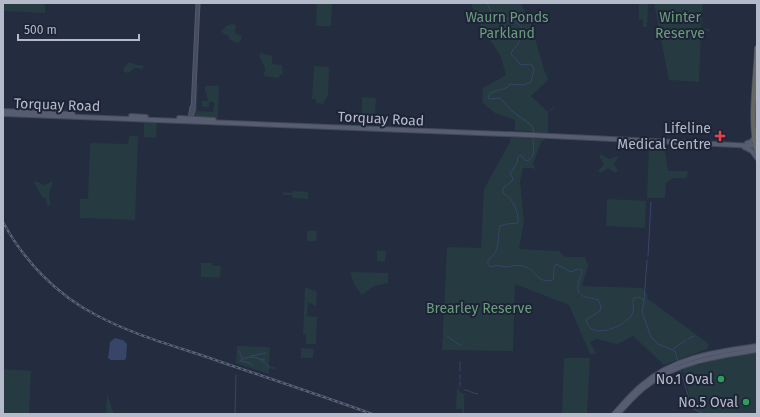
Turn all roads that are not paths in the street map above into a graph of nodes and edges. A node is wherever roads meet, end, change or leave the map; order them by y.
1 (198, 3) edge
2 (757, 48) edge
3 (757, 51) edge
4 (192, 111) junction
5 (3, 113) edge
6 (189, 119) junction
7 (757, 124) edge
8 (757, 131) edge
9 (540, 135) junction
10 (754, 138) junction
11 (747, 143) junction
12 (737, 145) junction
13 (756, 146) edge
14 (757, 158) edge
15 (757, 346) edge
16 (757, 350) edge
17 (711, 355) junction
18 (638, 389) junction
19 (614, 414) edge
20 (618, 414) edge

1 - 4 main road
2 - 3 highway
3 - 10 highway
4 - 6 main road
4 - 6 main road
5 - 6 main road, Torquay Road
6 - 9 main road, Torquay Road
7 - 8 highway
9 - 11 main road, Torquay Road
9 - 12 main road, Torquay Road
10 - 11 main road
10 - 13 highway
11 - 13 main road, Torquay Road
12 - 13 main road, Torquay Road
12 - 14 main road
15 - 17 main road
16 - 17 main road
17 - 18 main road
18 - 19 main road
18 - 20 main road

